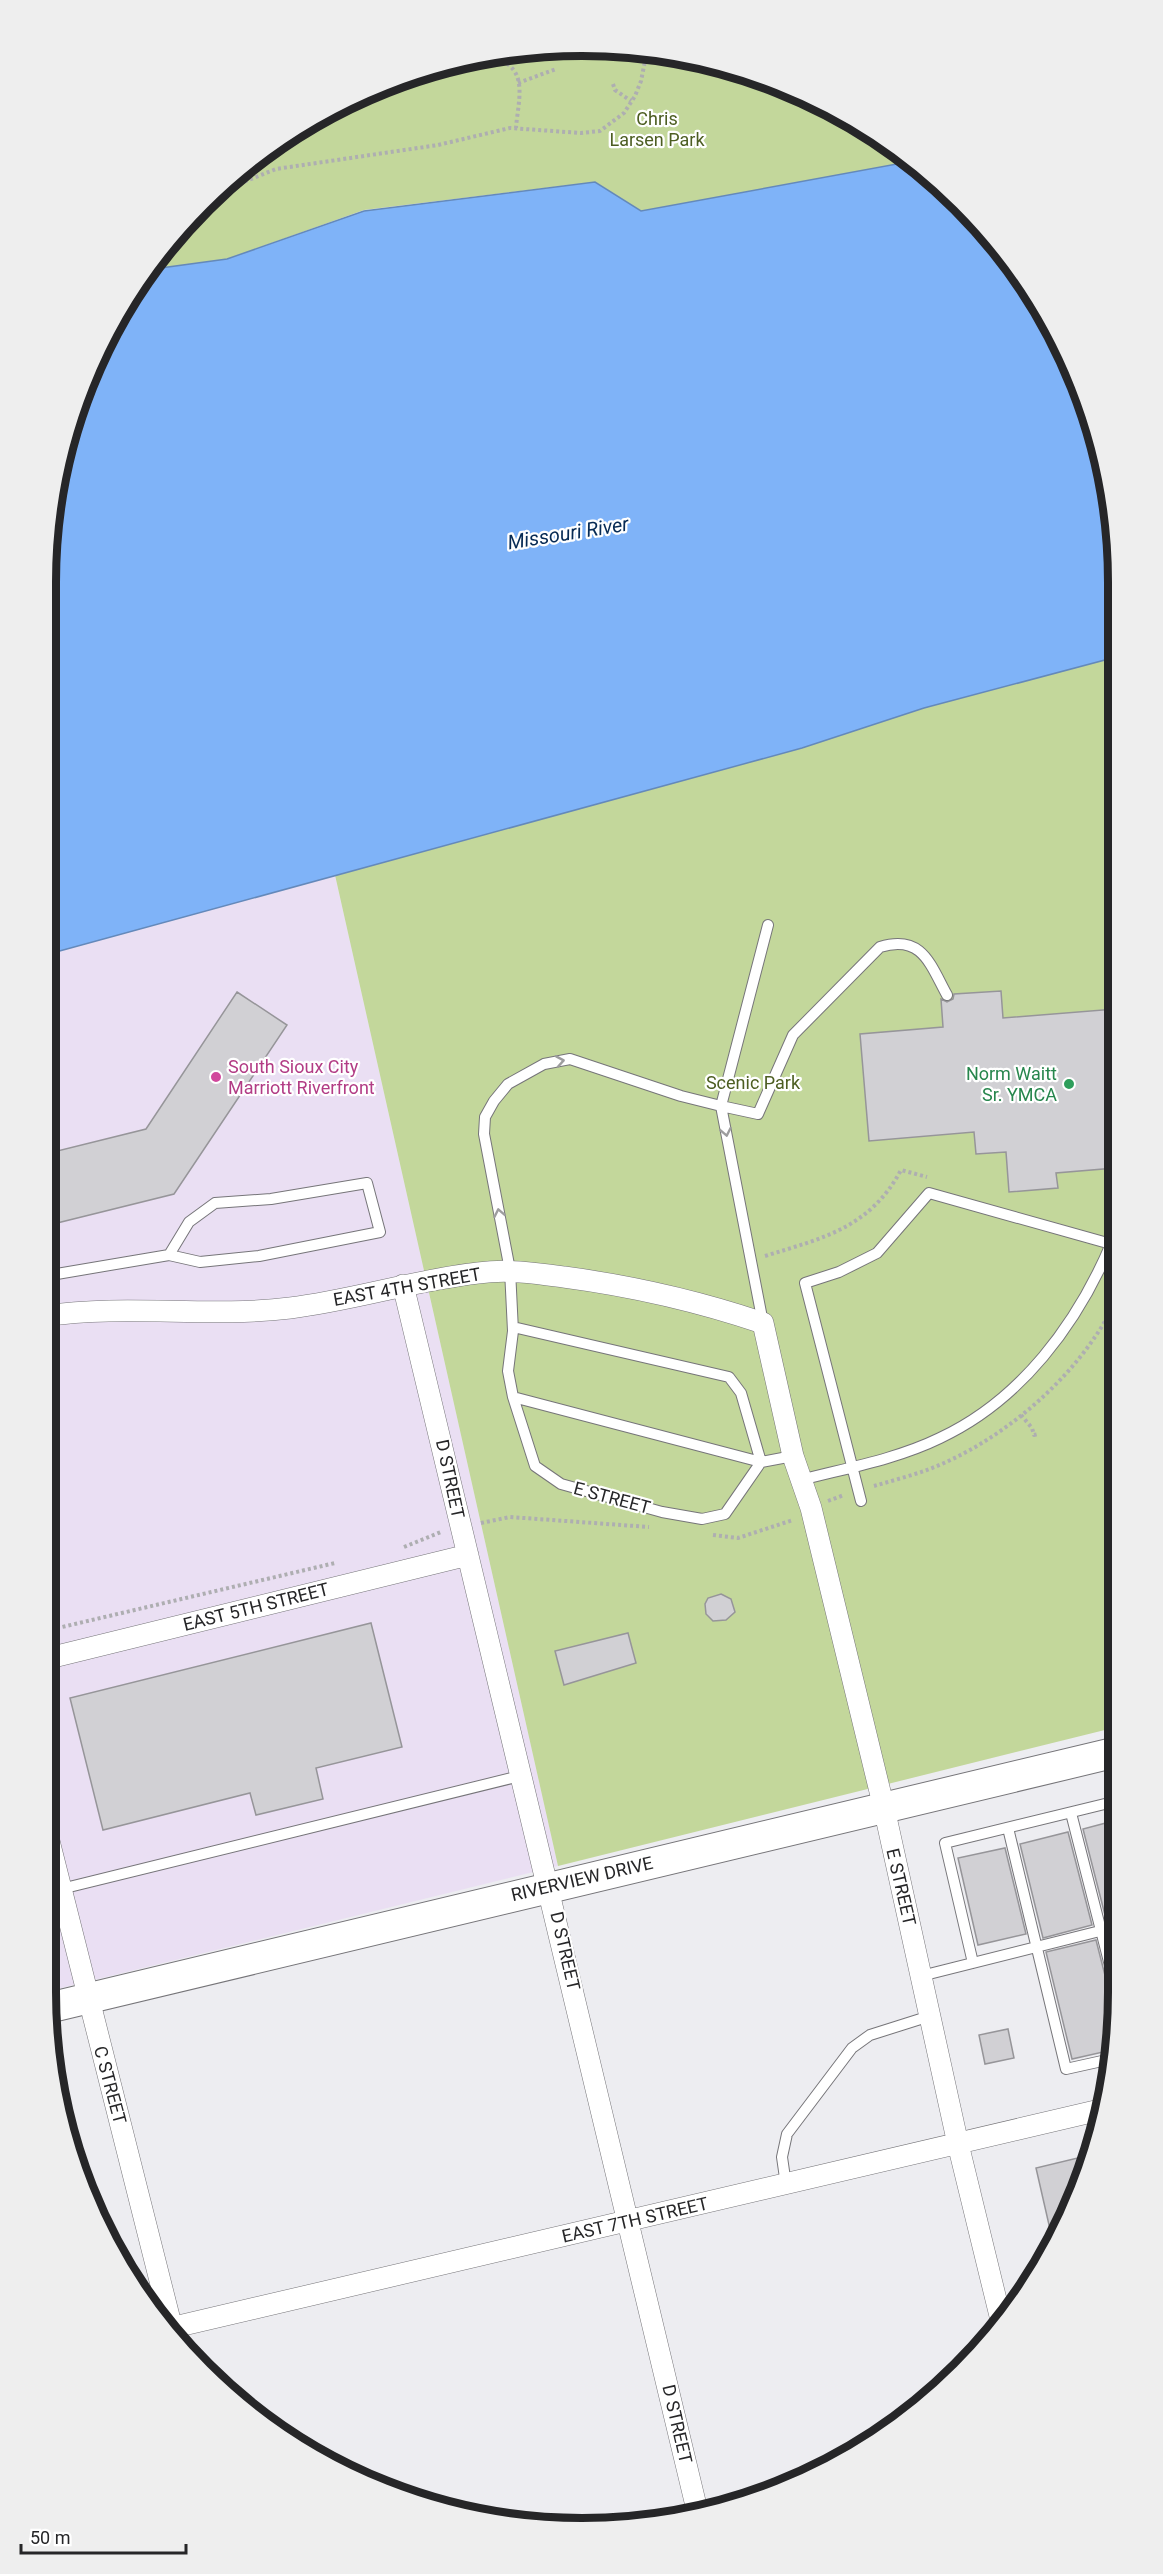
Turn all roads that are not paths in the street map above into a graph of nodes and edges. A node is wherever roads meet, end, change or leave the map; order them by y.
1 (768, 926) dead end
2 (947, 995) dead end
3 (721, 1106) junction
4 (1108, 1243) edge
5 (1108, 1254) edge
6 (169, 1255) junction
7 (510, 1270) junction
8 (55, 1274) edge
9 (403, 1285) junction
10 (55, 1315) edge
11 (764, 1323) junction
12 (513, 1327) junction
13 (513, 1397) junction
14 (793, 1456) junction
15 (761, 1462) junction
16 (850, 1467) junction
17 (801, 1480) junction
18 (861, 1501) dead end
19 (468, 1555) junction
20 (55, 1657) edge
21 (1108, 1754) edge
22 (520, 1776) junction
23 (1108, 1803) edge
24 (884, 1808) junction
25 (1071, 1813) junction
26 (1008, 1828) junction
27 (55, 1865) edge
28 (549, 1886) junction
29 (61, 1889) junction
30 (1100, 1931) junction
31 (1036, 1947) junction
32 (1108, 1960) edge
33 (973, 1963) junction
34 (921, 1976) junction
35 (87, 1999) junction
36 (56, 2006) edge
37 (930, 2016) junction
38 (1103, 2061) edge
39 (1094, 2111) edge
40 (958, 2144) junction
41 (786, 2185) junction
42 (630, 2222) junction
43 (999, 2313) edge
44 (168, 2318) edge
45 (180, 2332) edge
46 (696, 2506) edge

1 - 3 lane
2 - 3 lane, E STREET
7 -> 3 lane, E STREET
3 -> 11 lane
4 - 16 lane
5 - 16 lane
6 - 6 lane
6 - 8 lane
7 - 9 street, EAST 4TH STREET
7 - 11 street, EAST 4TH STREET
7 - 12 lane, E STREET
9 - 10 street, EAST 4TH STREET
9 - 19 street, D STREET
11 - 14 street, E STREET
12 - 13 lane, E STREET
12 - 15 lane
13 - 15 lane
13 - 15 lane, E STREET
14 - 15 lane
14 - 17 street, E STREET
16 - 17 lane
16 - 18 lane
17 - 24 street, E STREET
19 - 20 street, EAST 5TH STREET
19 - 22 street, D STREET
21 - 24 main road, RIVERVIEW DRIVE
22 - 28 street, D STREET
22 - 29 lane
23 - 25 lane
24 - 28 main road, RIVERVIEW DRIVE
24 - 34 street, E STREET
25 - 26 lane
25 - 30 lane
26 - 31 lane
26 - 33 lane
27 - 29 street, C STREET
28 - 35 main road, RIVERVIEW DRIVE
28 - 42 street, D STREET
29 - 35 street, C STREET
30 - 31 lane
30 - 32 lane
31 - 33 lane
31 - 38 lane
33 - 34 lane
34 - 37 street, E STREET
35 - 36 main road, RIVERVIEW DRIVE
35 - 44 street, C STREET
37 - 40 street, E STREET
37 - 41 lane
39 - 40 street, EAST 7TH STREET
40 - 41 street, EAST 7TH STREET
40 - 43 street, E STREET
41 - 42 street, EAST 7TH STREET
42 - 45 street, EAST 7TH STREET
42 - 46 street, D STREET

